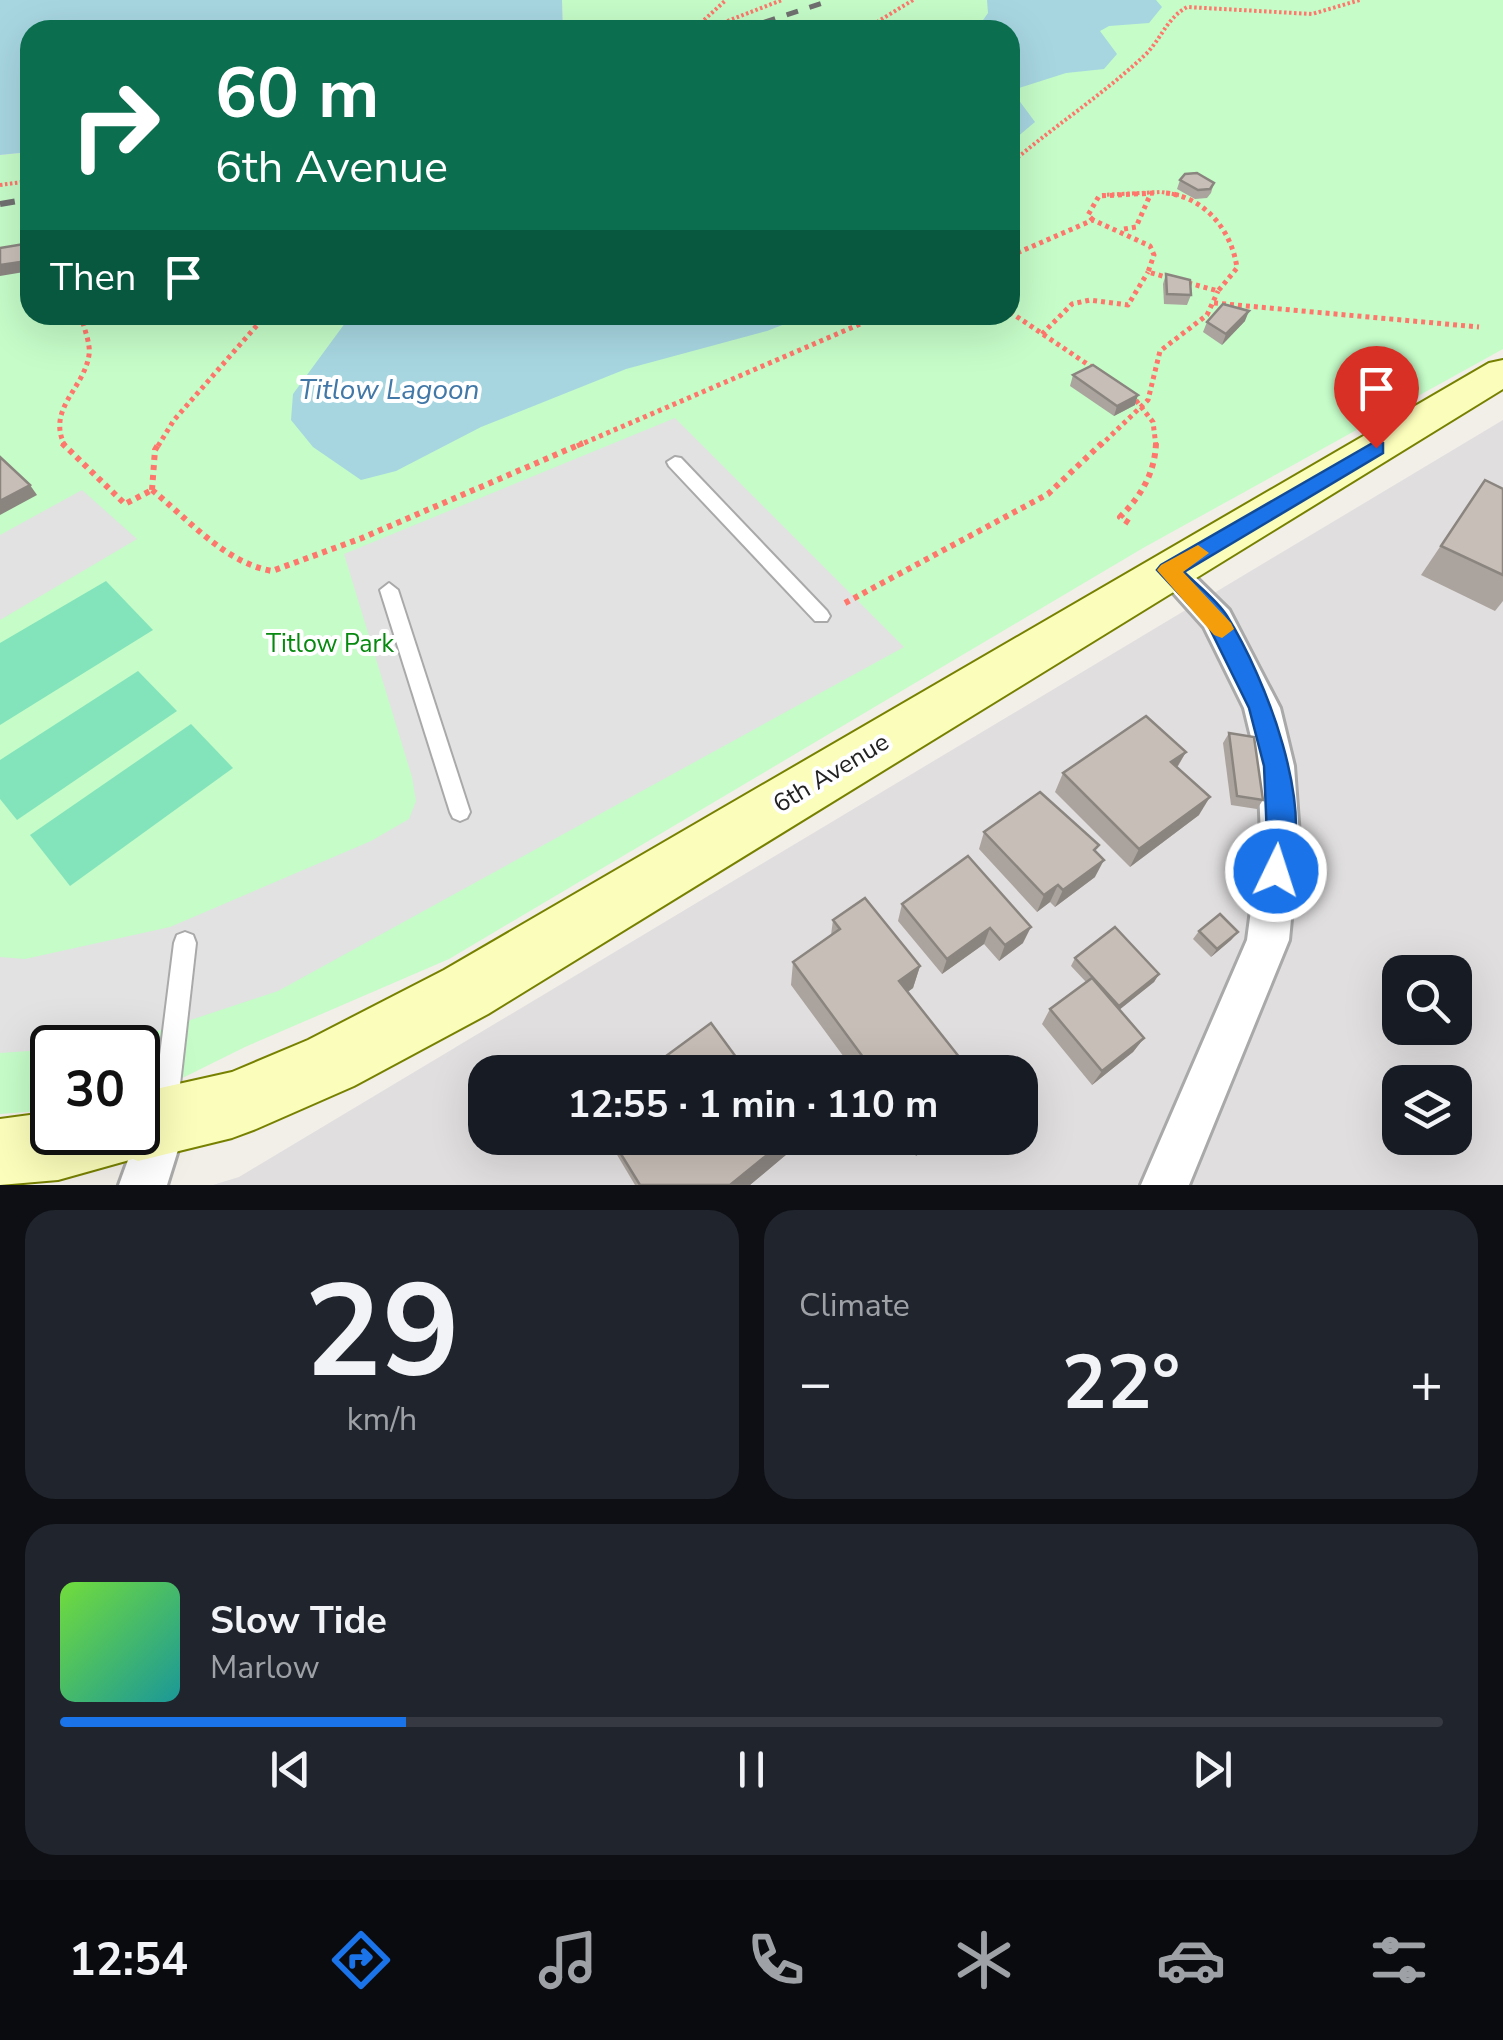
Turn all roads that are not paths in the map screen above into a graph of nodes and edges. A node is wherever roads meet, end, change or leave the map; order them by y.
1 (1491, 349) edge
2 (674, 462) dead end
3 (1168, 570) junction
4 (389, 590) dead end
5 (821, 616) road end
6 (460, 812) dead end
7 (184, 942) dead end
8 (160, 1072) edge
9 (160, 1122) edge
10 (30, 1149) edge
11 (0, 1153) edge
12 (141, 1155) edge
13 (143, 1185) edge
14 (1165, 1185) edge

1 - 3 street, 6th Avenue
2 - 5 lane
3 - 9 street, 6th Avenue
3 - 14 street
4 - 6 lane
7 - 8 lane
10 - 11 street, 6th Avenue
12 - 13 street

